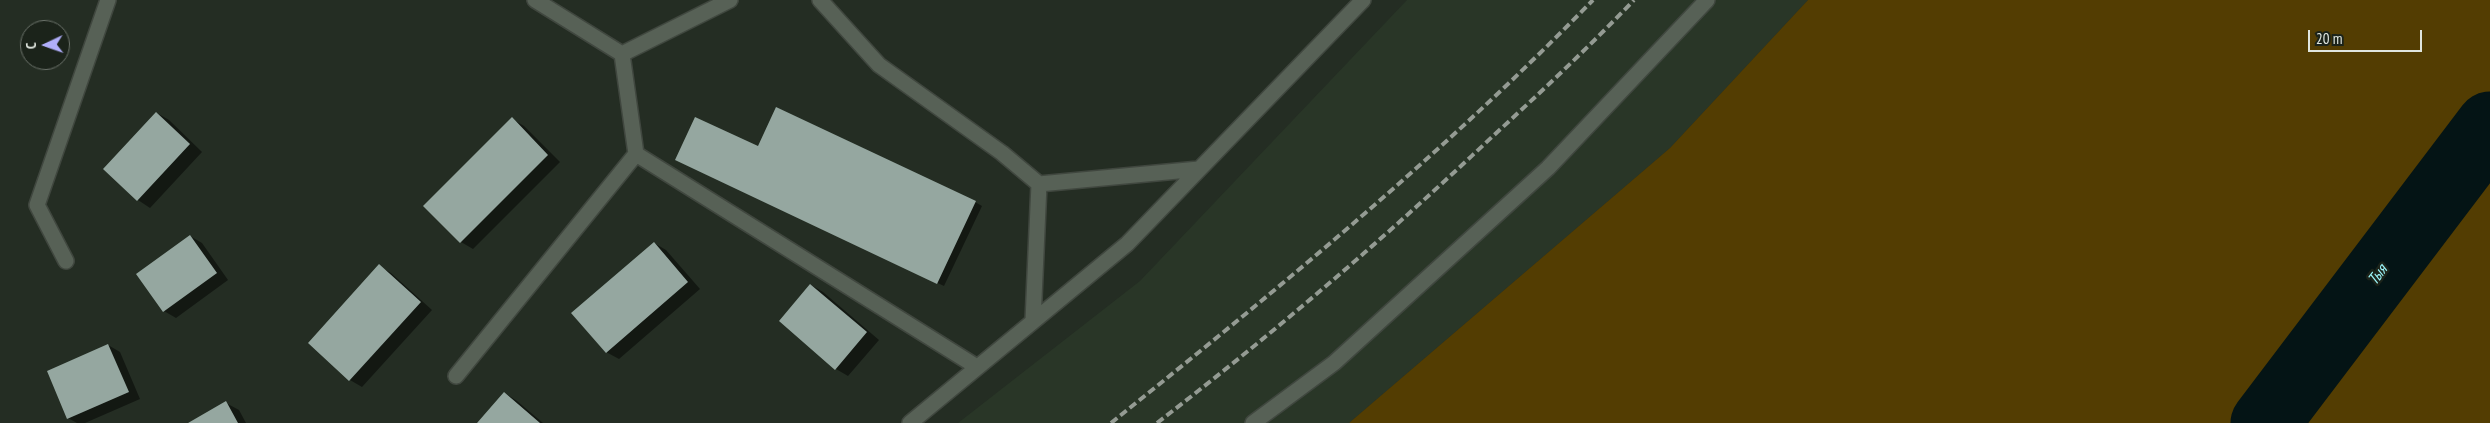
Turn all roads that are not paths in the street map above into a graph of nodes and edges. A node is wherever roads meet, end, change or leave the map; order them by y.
1 (108, 0) edge
2 (536, 0) edge
3 (730, 0) edge
4 (820, 0) edge
5 (1363, 0) edge
6 (1706, 0) edge
7 (622, 54) junction
8 (636, 154) junction
9 (1199, 169) junction
10 (1039, 184) junction
11 (66, 261) dead end
12 (1033, 321) junction
13 (977, 368) junction
14 (456, 376) dead end
15 (910, 423) edge
16 (1253, 423) edge

1 - 11 street
2 - 7 street
3 - 7 street
4 - 10 street
5 - 9 street
6 - 16 street
7 - 8 street
8 - 13 street
8 - 14 street
9 - 10 street
9 - 12 street
10 - 12 street
12 - 13 street
13 - 15 street

